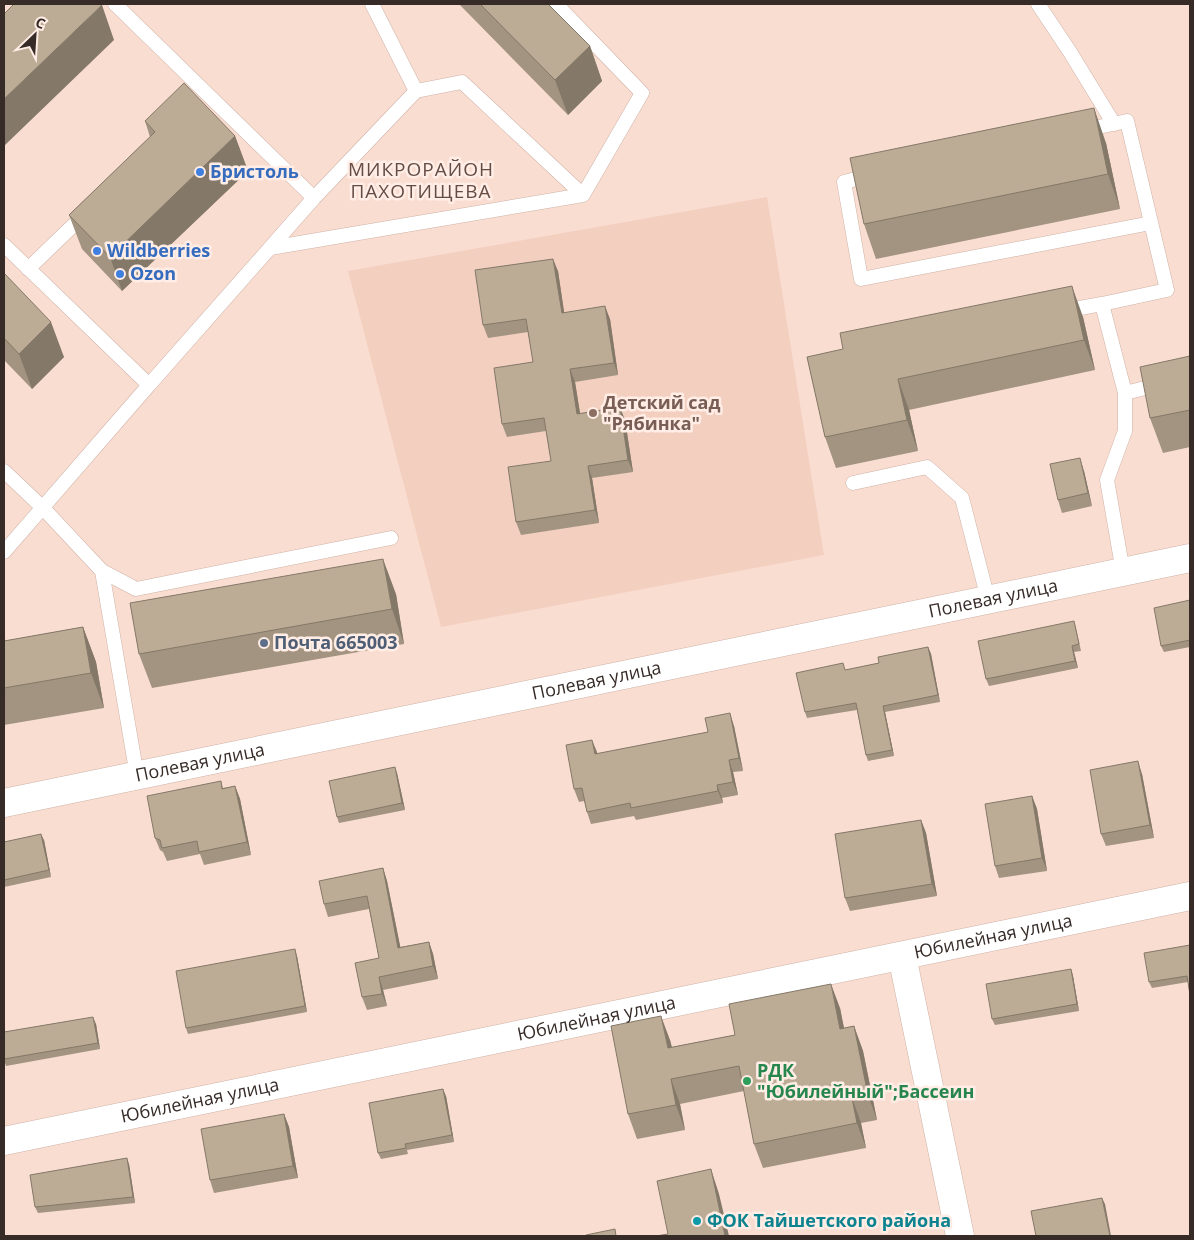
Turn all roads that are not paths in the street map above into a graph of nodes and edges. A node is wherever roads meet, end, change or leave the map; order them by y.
1 (115, 4) edge
2 (372, 4) edge
3 (556, 4) edge
4 (1038, 4) edge
5 (416, 92) junction
6 (1114, 124) junction
7 (1075, 132) edge
8 (882, 173) edge
9 (583, 195) junction
10 (314, 198) junction
11 (92, 206) edge
12 (1151, 223) junction
13 (4, 245) edge
14 (270, 248) junction
15 (28, 269) junction
16 (1102, 304) junction
17 (1052, 313) edge
18 (1190, 377) edge
19 (149, 385) junction
20 (1125, 393) junction
21 (4, 471) edge
22 (854, 483) dead end
23 (42, 507) junction
24 (391, 538) dead end
25 (4, 552) edge
26 (1190, 558) edge
27 (102, 571) junction
28 (1123, 572) junction
29 (988, 599) junction
30 (137, 776) junction
31 (4, 802) edge
32 (1190, 896) edge
33 (902, 956) junction
34 (4, 1141) edge
35 (960, 1236) edge

1 - 10 lane
2 - 5 lane
3 - 9 lane
4 - 6 lane
5 - 9 lane
5 - 10 lane
6 - 7 lane
6 - 12 lane
8 - 12 lane
9 - 14 lane
10 - 14 lane
11 - 15 lane
12 - 16 lane
13 - 15 lane
14 - 19 lane
15 - 19 lane
16 - 17 lane
16 - 20 lane
18 - 20 lane
19 - 23 lane
20 - 28 lane
21 - 23 lane
22 - 29 lane
23 - 25 lane
23 - 27 lane
24 - 27 lane
26 - 28 street, Полевая улица
27 - 30 lane
28 - 29 street, Полевая улица
29 - 30 street, Полевая улица
30 - 31 street, Полевая улица
32 - 33 street, Юбилейная улица
33 - 34 street, Юбилейная улица
33 - 35 street

